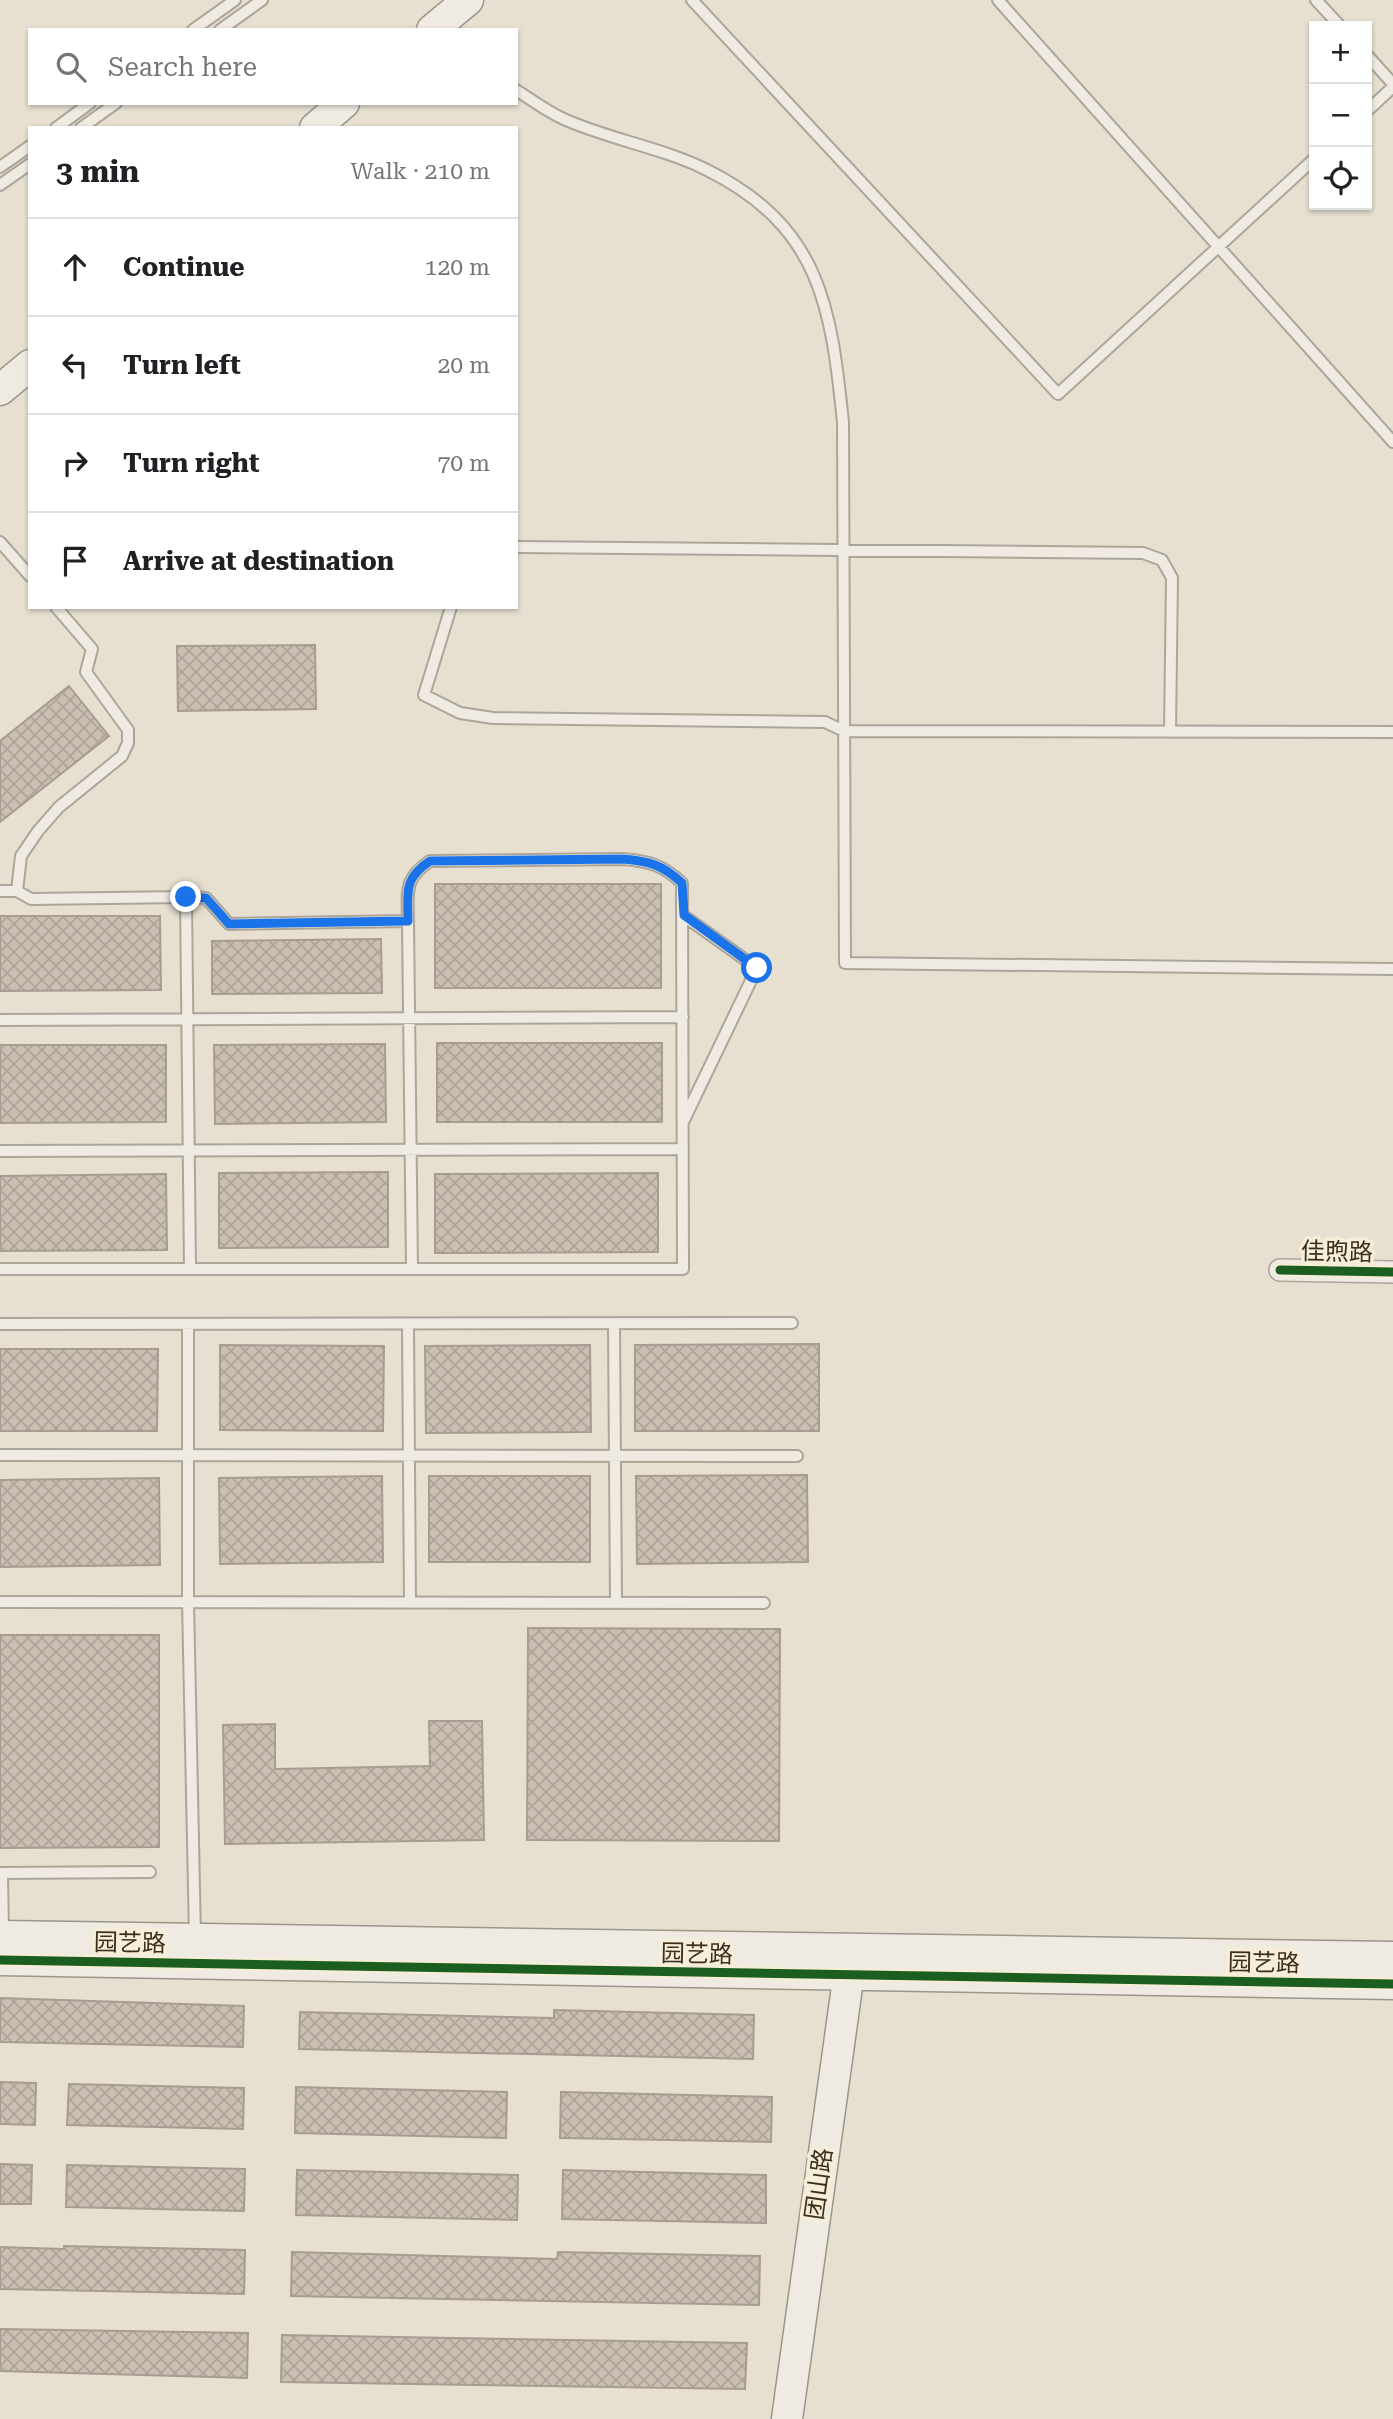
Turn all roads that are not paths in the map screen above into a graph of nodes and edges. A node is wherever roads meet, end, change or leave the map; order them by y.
1 (235, 0) edge
2 (262, 0) edge
3 (467, 0) edge
4 (692, 0) edge
5 (998, 0) edge
6 (1316, 0) edge
7 (1335, 21) edge
8 (196, 28) edge
9 (223, 28) edge
10 (434, 28) edge
11 (1372, 61) edge
12 (1393, 85) edge
13 (518, 91) edge
14 (87, 105) edge
15 (113, 105) edge
16 (342, 105) edge
17 (1372, 106) edge
18 (59, 126) edge
19 (84, 126) edge
20 (317, 126) edge
21 (28, 147) edge
22 (1309, 164) edge
23 (28, 165) edge
24 (0, 167) edge
25 (0, 185) edge
26 (1220, 245) junction
27 (28, 367) edge
28 (0, 390) edge
29 (1393, 442) edge
30 (0, 542) edge
31 (518, 547) edge
32 (844, 549) junction
33 (28, 574) edge
34 (58, 609) edge
35 (450, 609) edge
36 (844, 731) junction
37 (1170, 732) junction
38 (1393, 732) edge
39 (0, 891) edge
40 (17, 891) junction
41 (186, 897) junction
42 (684, 915) junction
43 (408, 921) junction
44 (1393, 969) edge
45 (683, 1017) junction
46 (187, 1019) junction
47 (410, 1019) junction
48 (0, 1020) edge
49 (683, 1123) junction
50 (683, 1149) junction
51 (411, 1150) junction
52 (190, 1151) junction
53 (0, 1152) edge
54 (0, 1269) edge
55 (190, 1269) junction
56 (412, 1269) junction
57 (1280, 1270) dead end
58 (1393, 1272) edge
59 (792, 1323) dead end
60 (0, 1324) edge
61 (614, 1324) junction
62 (408, 1325) junction
63 (188, 1326) junction
64 (0, 1455) edge
65 (188, 1457) junction
66 (409, 1457) junction
67 (616, 1457) junction
68 (797, 1457) dead end
69 (0, 1602) edge
70 (188, 1602) junction
71 (410, 1603) junction
72 (616, 1603) junction
73 (764, 1603) dead end
74 (150, 1872) dead end
75 (1, 1873) edge
76 (195, 1939) junction
77 (1, 1944) edge
78 (1393, 1957) edge
79 (850, 1962) junction
80 (1393, 1984) edge
81 (787, 2419) edge

1 - 8 lane
2 - 9 lane
3 - 10 street
4 - 26 lane
5 - 26 lane
6 - 7 lane
11 - 12 lane
12 - 17 lane
13 - 32 lane
14 - 18 lane
15 - 19 lane
16 - 20 street
21 - 24 lane
22 - 26 lane
23 - 25 lane
26 - 29 lane
27 - 28 street
30 - 33 lane
31 - 32 lane
32 - 36 lane
32 - 37 lane
34 - 40 lane
35 - 36 lane
36 - 37 lane
36 - 44 lane
37 - 38 lane
39 - 40 lane
40 - 41 lane
41 - 43 lane
41 - 46 lane
42 - 43 lane
42 - 45 lane
42 - 49 lane
43 - 47 lane
45 - 47 lane
45 - 49 lane
46 - 47 lane
46 - 48 lane
46 - 52 lane
47 - 51 lane
49 - 50 lane
50 - 51 lane
50 - 56 lane
51 - 52 lane
51 - 56 lane
52 - 53 lane
52 - 55 lane
54 - 55 lane
55 - 56 lane
57 - 58 street, 佳煦路
59 - 61 lane
60 - 63 lane
61 - 62 lane
61 - 67 lane
62 - 63 lane
62 - 66 lane
63 - 65 lane
64 - 65 lane
65 - 66 lane
65 - 70 lane
66 - 67 lane
66 - 71 lane
67 - 68 lane
67 - 72 lane
69 - 70 lane
70 - 71 lane
70 - 76 lane
71 - 72 lane
72 - 73 lane
74 - 75 lane
75 - 77 lane
76 - 77 street, 园艺路
76 - 79 street, 园艺路
77 - 79 street, 园艺路
78 - 79 street, 园艺路
79 - 80 street, 园艺路
79 - 81 street, 团山路

